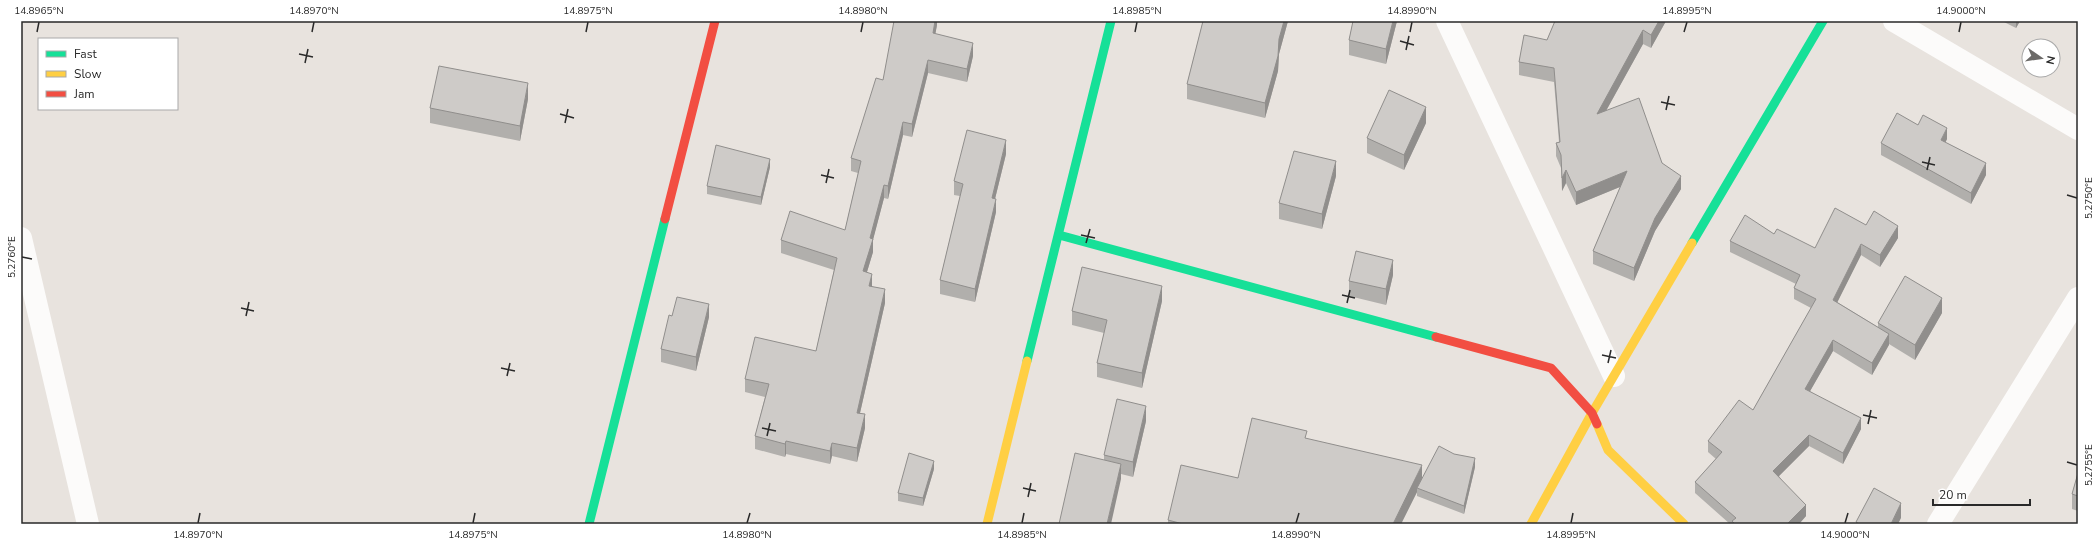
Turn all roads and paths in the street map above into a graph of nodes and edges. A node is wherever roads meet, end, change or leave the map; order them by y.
1 (715, 21) edge
2 (1111, 21) edge
3 (1447, 21) edge
4 (1823, 21) edge
5 (1894, 21) edge
6 (2078, 129) edge
7 (1059, 235) junction
8 (21, 238) edge
9 (2078, 298) edge
10 (1614, 376) junction
11 (1592, 413) junction
12 (88, 524) edge
13 (589, 524) edge
14 (987, 524) edge
15 (1531, 524) edge
16 (1684, 524) edge
17 (1938, 524) edge

1 - 13 street
2 - 7 street
3 - 10 street
4 - 10 street
5 - 6 street
7 - 11 street
7 - 14 street
8 - 12 street
9 - 17 street
10 - 11 street
11 - 15 street
11 - 16 street

